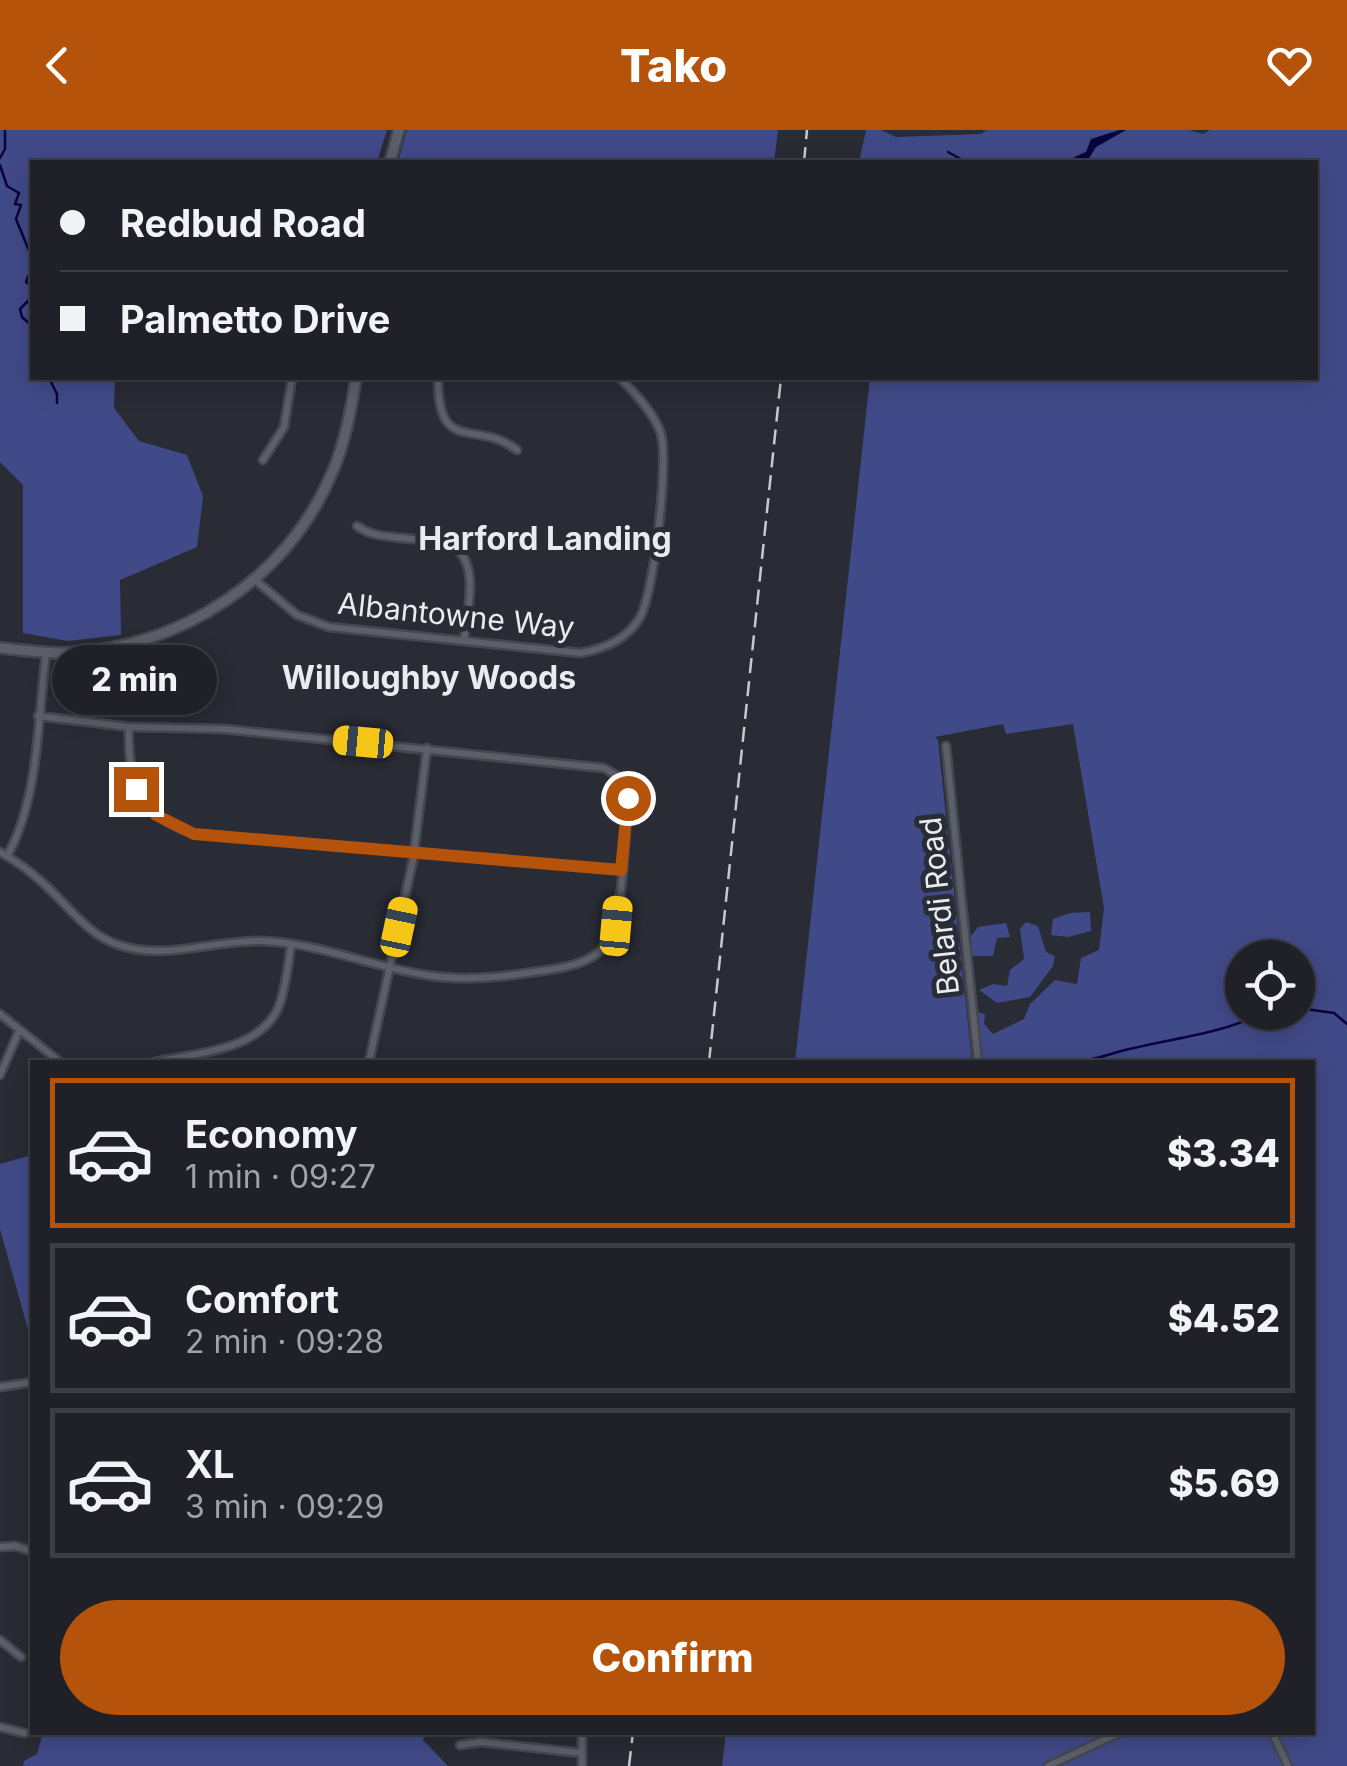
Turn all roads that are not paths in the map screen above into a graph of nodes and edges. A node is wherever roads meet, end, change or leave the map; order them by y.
1 (398, 130) edge
2 (390, 160) edge
3 (292, 380) edge
4 (356, 380) edge
5 (438, 380) edge
6 (623, 381) edge
7 (517, 450) dead end
8 (262, 460) dead end
9 (357, 526) dead end
10 (254, 579) junction
11 (464, 640) junction
12 (0, 648) edge
13 (46, 653) junction
14 (38, 716) junction
15 (128, 727) junction
16 (946, 746) dead end
17 (427, 748) junction
18 (414, 853) junction
19 (4, 854) edge
20 (621, 870) junction
21 (292, 945) junction
22 (390, 967) junction
23 (0, 1014) edge
24 (20, 1030) junction
25 (58, 1060) edge
26 (163, 1060) edge
27 (369, 1060) edge
28 (978, 1060) edge
29 (0, 1076) edge
30 (30, 1382) edge
31 (0, 1386) edge
32 (0, 1546) edge
33 (30, 1550) edge
34 (0, 1640) edge
35 (21, 1657) dead end
36 (0, 1728) edge
37 (24, 1733) dead end
38 (582, 1735) edge
39 (1114, 1735) edge
40 (1273, 1735) edge
41 (460, 1745) dead end
42 (582, 1753) junction
43 (582, 1766) edge
44 (1048, 1766) edge
45 (1288, 1766) edge

1 - 2 street
3 - 8 street
4 - 10 street
5 - 7 street
6 - 11 street, Albantowne Way
9 - 11 street
10 - 11 street, Albantowne Way
10 - 13 street
12 - 13 street
13 - 14 street
14 - 15 street
14 - 19 street
15 - 17 street
15 - 18 street
16 - 28 street, Belardi Road
17 - 18 street
17 - 20 street
18 - 20 street
18 - 22 street
19 - 21 street
20 - 22 street
21 - 22 street
21 - 26 street
22 - 27 street
23 - 24 street
24 - 25 street
24 - 29 street
30 - 31 street
32 - 33 street
34 - 35 street
36 - 37 street
38 - 42 street
39 - 44 street
40 - 45 street
41 - 42 street
42 - 43 street

